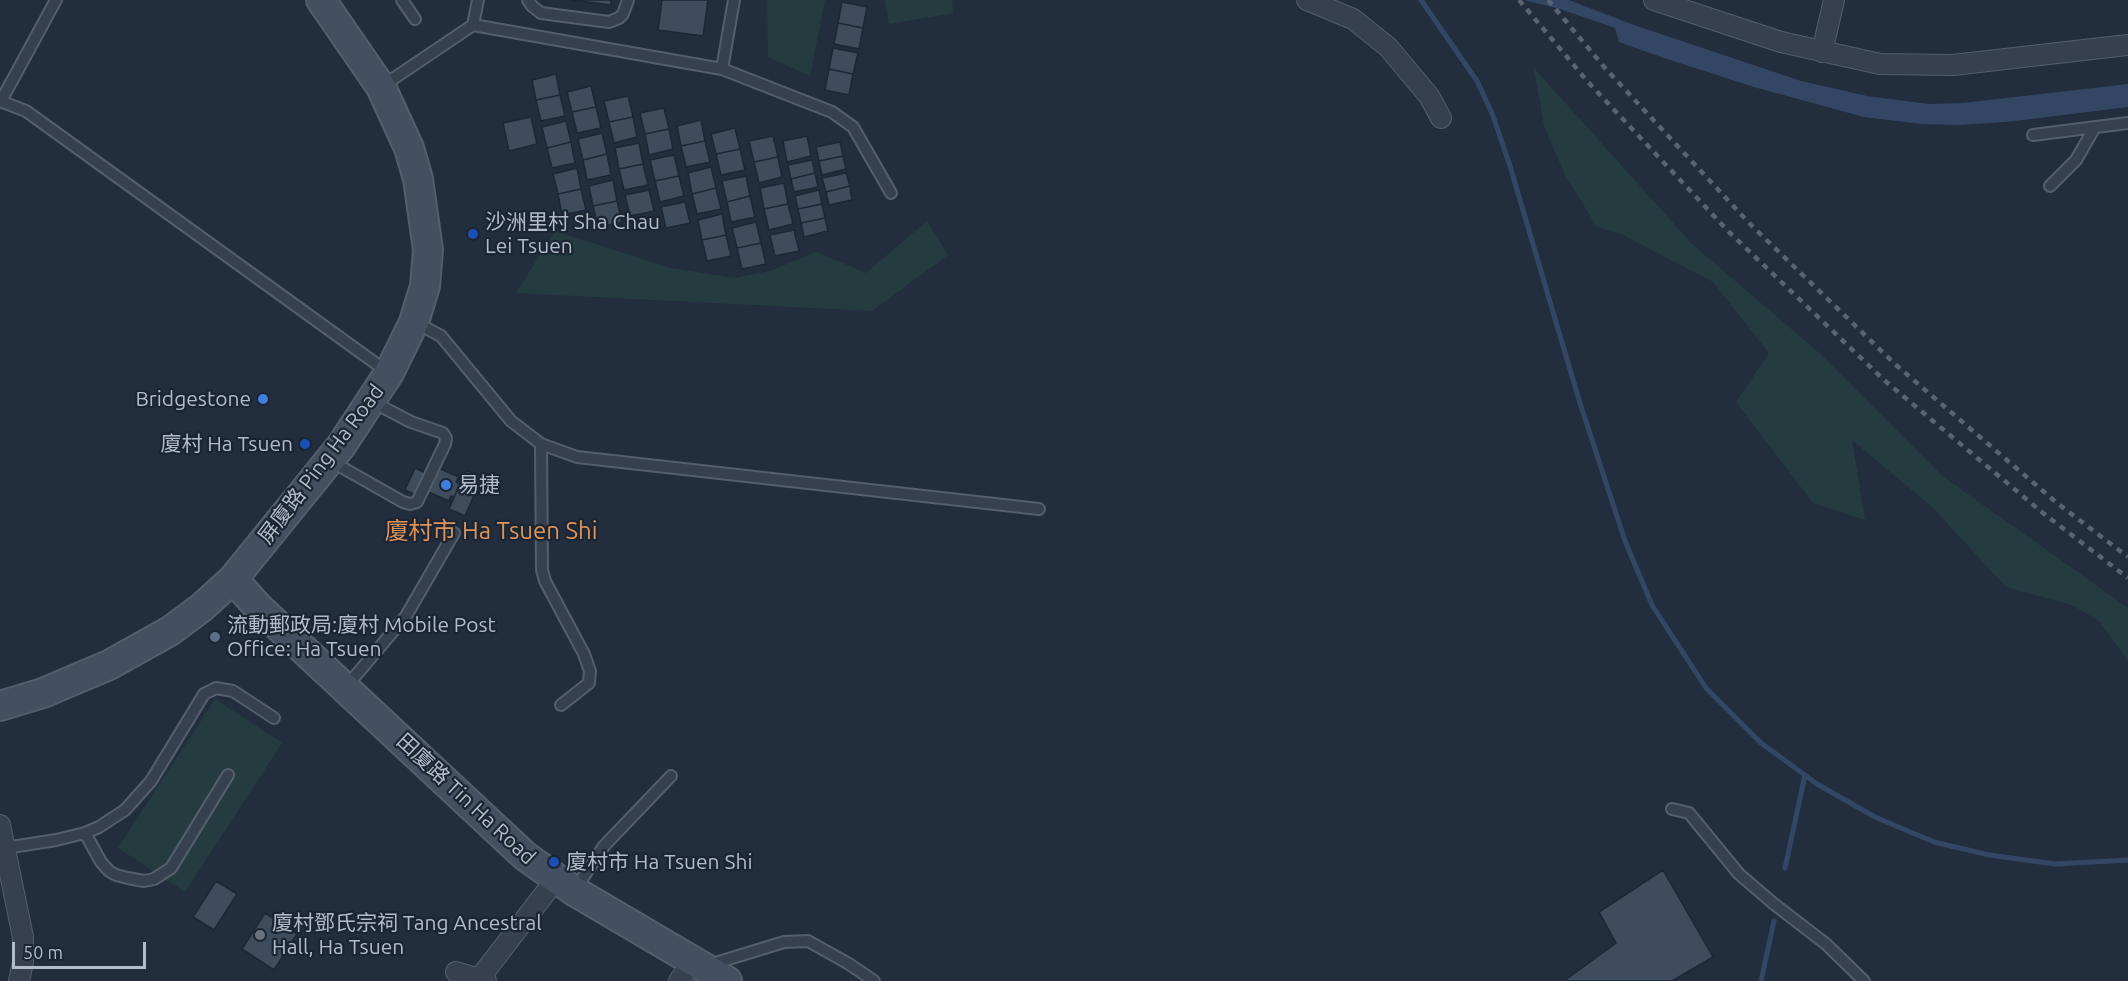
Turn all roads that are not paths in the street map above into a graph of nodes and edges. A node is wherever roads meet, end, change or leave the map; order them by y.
1 (56, 0) edge
2 (321, 0) edge
3 (402, 0) edge
4 (478, 0) edge
5 (528, 0) edge
6 (628, 0) edge
7 (734, 0) edge
8 (1307, 0) edge
9 (1654, 0) edge
10 (1834, 0) edge
11 (1684, 5) edge
12 (415, 19) dead end
13 (473, 25) junction
14 (2128, 45) edge
15 (1822, 52) junction
16 (722, 69) junction
17 (381, 87) junction
18 (0, 101) edge
19 (1441, 118) dead end
20 (2128, 123) edge
21 (2095, 127) junction
22 (2032, 135) dead end
23 (2050, 186) dead end
24 (891, 193) dead end
25 (414, 322) junction
26 (389, 373) junction
27 (371, 401) junction
28 (541, 444) junction
29 (329, 460) junction
30 (1039, 508) dead end
31 (454, 533) dead end
32 (233, 579) junction
33 (346, 687) junction
34 (561, 705) dead end
35 (0, 706) edge
36 (274, 717) dead end
37 (228, 775) dead end
38 (671, 776) dead end
39 (1672, 809) dead end
40 (85, 833) junction
41 (2, 837) edge
42 (565, 885) junction
43 (456, 972) dead end
44 (700, 972) edge
45 (482, 980) edge
46 (19, 981) edge
47 (874, 981) edge
48 (1864, 981) edge

1 - 18 lane
2 - 17 street, 屏廈路 Ping Ha Road
3 - 12 lane
4 - 13 lane
5 - 6 lane
7 - 16 lane
8 - 19 street
9 - 11 street
10 - 15 street
11 - 15 street
13 - 16 lane
13 - 17 lane
14 - 15 street
16 - 24 lane
17 - 25 street, 屏廈路 Ping Ha Road
18 - 26 lane
20 - 21 lane
21 - 22 lane
21 - 23 lane
25 - 26 street, 屏廈路 Ping Ha Road
25 - 28 lane
26 - 27 street, 屏廈路 Ping Ha Road
27 - 29 street, 屏廈路 Ping Ha Road
27 - 29 lane
28 - 30 lane
28 - 34 lane
29 - 32 street, 屏廈路 Ping Ha Road
31 - 33 lane
32 - 33 street, 田廈路 Tin Ha Road
32 - 35 street, 屏廈路 Ping Ha Road
33 - 42 street, 田廈路 Tin Ha Road
36 - 40 lane
37 - 40 lane
38 - 42 lane
39 - 48 lane
40 - 41 lane
41 - 46 street
42 - 44 street, 田廈路 Tin Ha Road
42 - 45 street
43 - 45 street
44 - 47 lane

